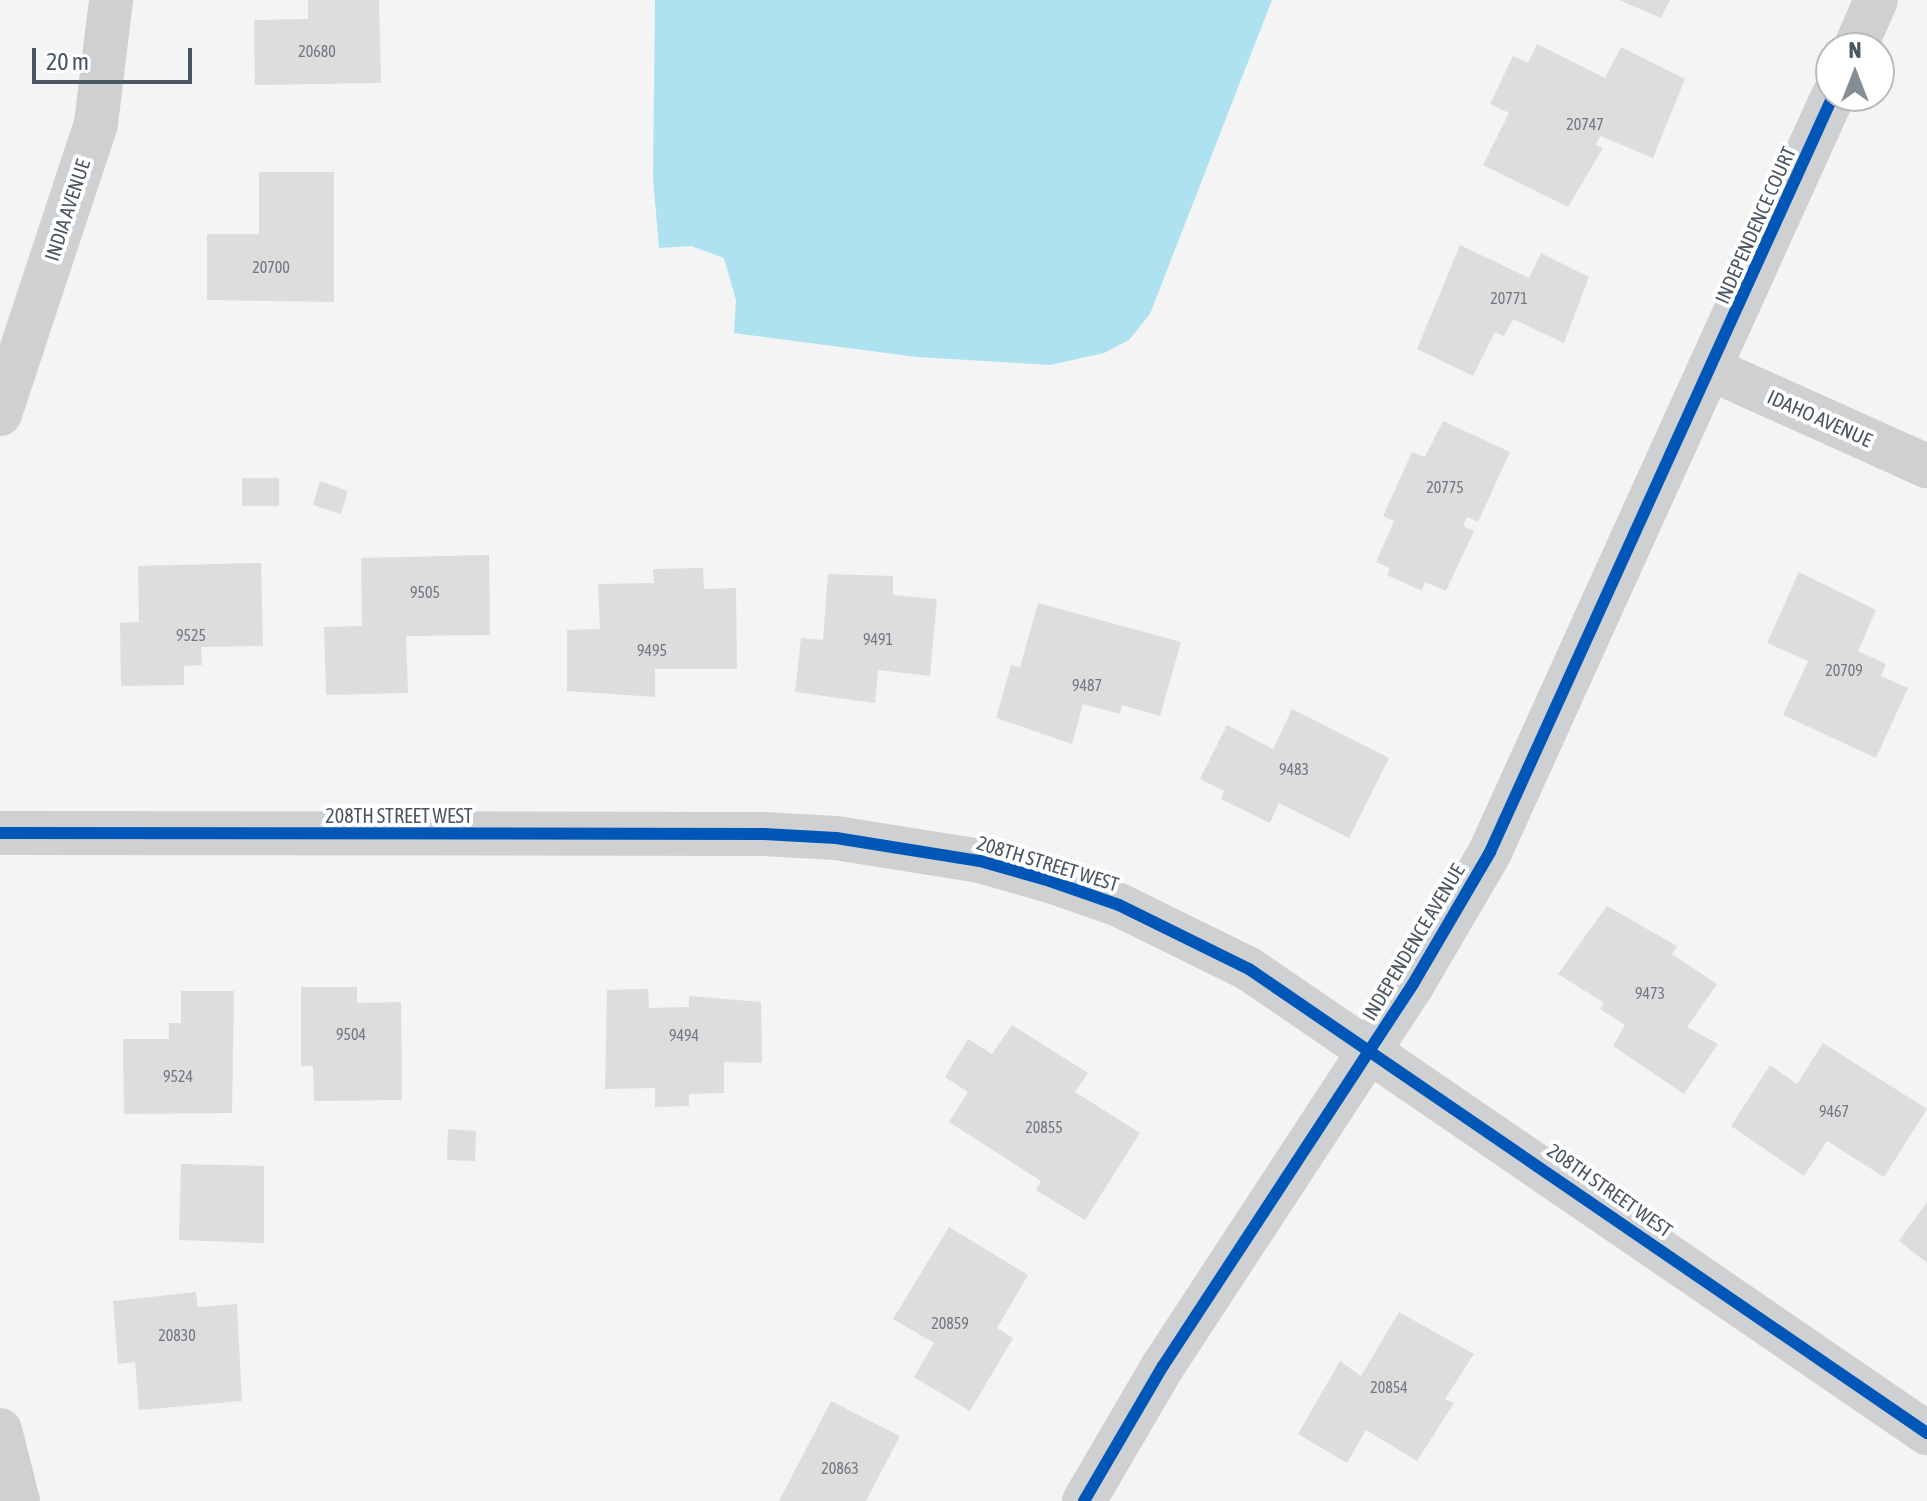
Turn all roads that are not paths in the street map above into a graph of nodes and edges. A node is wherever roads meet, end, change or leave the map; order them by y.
1 (111, 0) edge
2 (1876, 0) edge
3 (1862, 32) edge
4 (1826, 112) edge
5 (1713, 370) junction
6 (0, 414) edge
7 (1927, 466) edge
8 (0, 833) edge
9 (1371, 1049) junction
10 (0, 1430) edge
11 (1927, 1433) edge
12 (18, 1501) edge
13 (1084, 1501) edge

1 - 6 street, INDIA AVENUE
2 - 3 street
4 - 5 street, INDEPENDENCE COURT
5 - 7 street, IDAHO AVENUE
5 - 9 street, INDEPENDENCE AVENUE
8 - 9 street, 208TH STREET WEST
9 - 11 street, 208TH STREET WEST
9 - 13 street, INDEPENDENCE AVENUE
10 - 12 street

